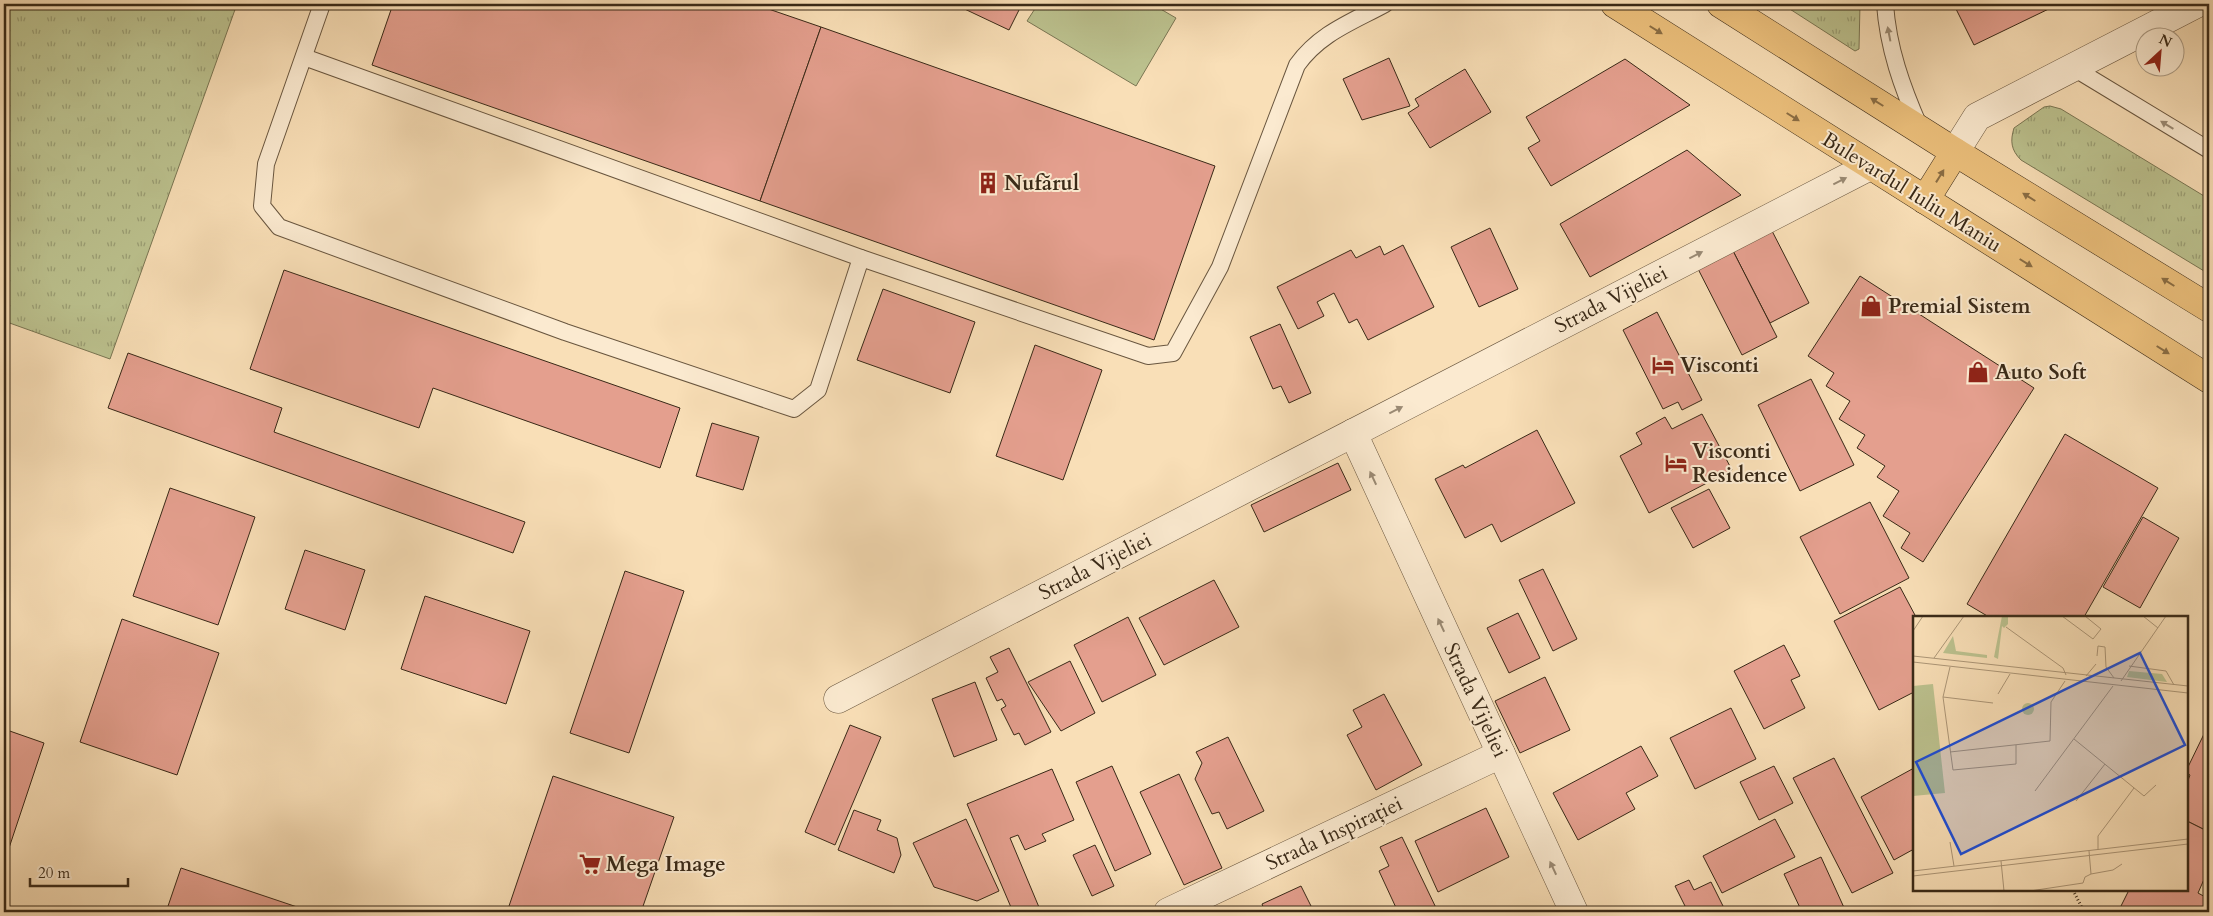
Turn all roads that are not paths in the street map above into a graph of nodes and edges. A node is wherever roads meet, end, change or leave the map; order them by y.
1 (322, 4) edge
2 (1385, 4) edge
3 (1615, 4) edge
4 (1721, 4) edge
5 (1885, 4) edge
6 (2196, 4) edge
7 (304, 56) junction
8 (2072, 68) junction
9 (1921, 130) junction
10 (2209, 150) edge
11 (1956, 152) junction
12 (1870, 166) junction
13 (1925, 200) junction
14 (861, 258) junction
15 (2209, 308) edge
16 (2209, 379) edge
17 (1353, 433) junction
18 (838, 699) dead end
19 (1501, 754) junction
20 (1168, 912) edge
21 (1574, 912) edge

1 - 7 lane
2 - 14 lane
3 -> 12 main road, Bulevardul Iuliu Maniu
9 -> 4 main road
9 -> 5 lane
6 - 8 street
7 - 14 lane
7 - 14 lane
10 -> 8 lane
8 - 11 street
9 - 11 main road
13 -> 11 main road
15 -> 11 main road
12 - 13 main road, Bulevardul Iuliu Maniu
17 -> 12 street, Strada Vijeliei
13 -> 16 main road, Bulevardul Iuliu Maniu
17 - 18 street, Strada Vijeliei
19 -> 17 street, Strada Vijeliei
19 - 20 street, Strada Inspirației
21 -> 19 street, Strada Vijeliei

